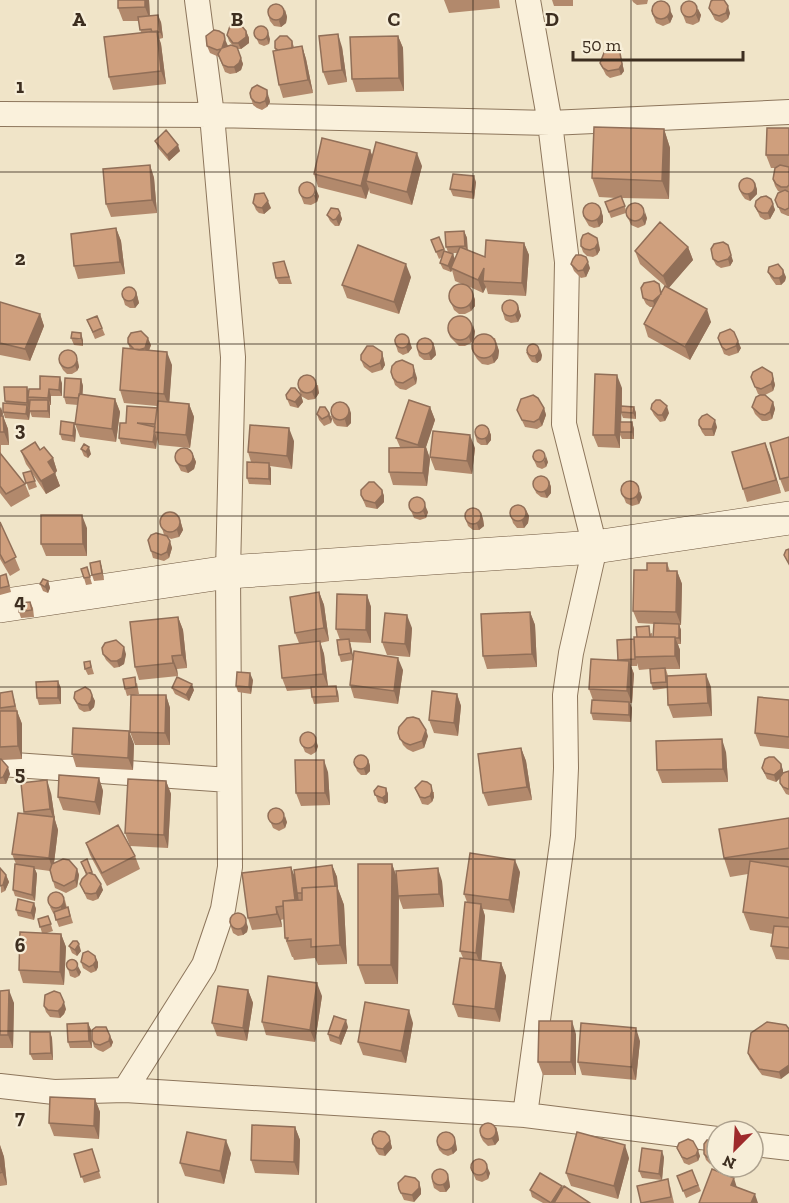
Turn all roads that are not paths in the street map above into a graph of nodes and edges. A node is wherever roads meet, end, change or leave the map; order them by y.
1 (197, 0) edge
2 (528, 0) edge
3 (789, 112) edge
4 (0, 114) edge
5 (213, 115) junction
6 (550, 123) junction
7 (789, 518) edge
8 (595, 547) junction
9 (228, 572) junction
10 (0, 606) edge
11 (0, 764) edge
12 (229, 780) junction
13 (0, 1086) edge
14 (125, 1090) junction
15 (525, 1115) junction
16 (705, 1138) edge
17 (765, 1145) edge
18 (789, 1148) edge

1 - 5 street
2 - 6 street
3 - 6 street
4 - 5 street
5 - 6 street
5 - 9 street
6 - 8 street
7 - 8 main road
8 - 9 main road
8 - 15 street
9 - 10 main road
9 - 12 street
11 - 12 street
12 - 14 street
13 - 14 street
14 - 15 street
15 - 16 street
17 - 18 street

